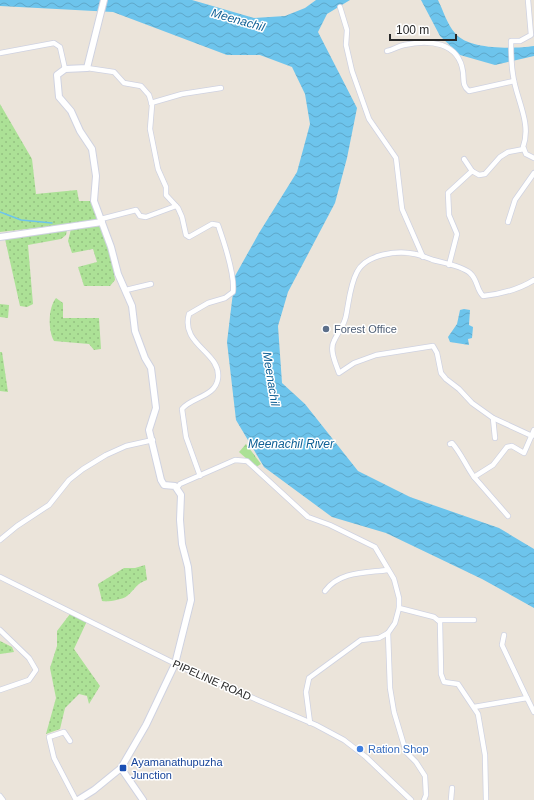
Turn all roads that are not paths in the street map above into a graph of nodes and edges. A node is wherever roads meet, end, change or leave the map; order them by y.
1 (104, 0) edge
2 (528, 0) edge
3 (340, 7) dead end
4 (387, 51) dead end
5 (0, 53) edge
6 (87, 68) junction
7 (65, 69) junction
8 (514, 81) junction
9 (221, 88) dead end
10 (151, 103) junction
11 (524, 150) junction
12 (534, 158) edge
13 (464, 159) dead end
14 (472, 171) junction
15 (534, 173) edge
16 (176, 206) junction
17 (101, 221) junction
18 (508, 222) dead end
19 (0, 237) edge
20 (424, 257) junction
21 (449, 265) junction
22 (534, 280) edge
23 (151, 284) dead end
24 (126, 290) junction
25 (492, 418) junction
26 (534, 430) edge
27 (532, 436) junction
28 (495, 438) dead end
29 (152, 440) junction
30 (450, 444) dead end
31 (200, 476) junction
32 (474, 476) junction
33 (177, 488) junction
34 (508, 516) dead end
35 (0, 540) edge
36 (388, 570) junction
37 (0, 577) edge
38 (325, 590) dead end
39 (399, 608) junction
40 (438, 620) junction
41 (474, 620) dead end
42 (0, 630) edge
43 (388, 633) junction
44 (504, 635) dead end
45 (175, 664) junction
46 (0, 690) edge
47 (526, 698) junction
48 (474, 707) junction
49 (534, 712) edge
50 (310, 723) junction
51 (70, 741) dead end
52 (121, 768) junction
53 (452, 788) dead end
54 (0, 796) edge
55 (3, 800) edge
56 (77, 800) edge
57 (143, 800) edge
58 (410, 800) edge
59 (424, 800) edge
60 (451, 800) edge
61 (486, 800) edge

1 - 6 main road
2 - 8 street
3 - 20 street
4 - 8 street
5 - 7 street
6 - 7 main road
6 - 10 street
7 - 17 main road
8 - 11 street
9 - 10 street
10 - 16 street
11 - 12 street
11 - 14 street
13 - 14 street
14 - 21 street
15 - 18 street
16 - 17 street
16 - 31 street
17 - 19 main road
17 - 24 main road
20 - 21 street
20 - 25 street
21 - 22 street
23 - 24 street
24 - 29 main road
25 - 27 street
25 - 28 street
26 - 27 street
27 - 32 street
29 - 33 main road
29 - 35 street
30 - 32 street
31 - 33 street
31 - 36 street
32 - 34 street
33 - 45 main road
36 - 38 street
36 - 39 street
37 - 45 street, PIPELINE ROAD
39 - 40 street
39 - 43 street
40 - 41 street
40 - 48 street
42 - 46 street
43 - 50 street
43 - 59 street
44 - 47 street
45 - 50 street, PIPELINE ROAD
45 - 52 main road
47 - 48 street
47 - 49 street
48 - 61 street
50 - 58 street, PIPELINE ROAD
51 - 56 street
52 - 56 main road
52 - 57 main road
53 - 60 street
54 - 55 street

